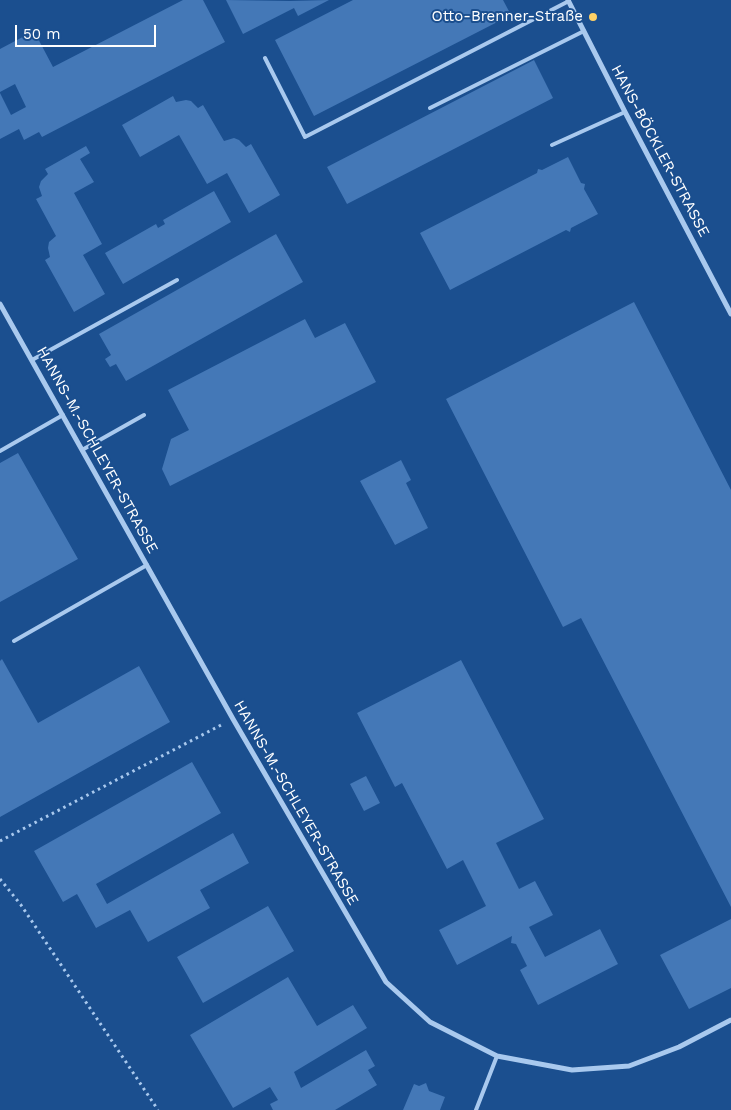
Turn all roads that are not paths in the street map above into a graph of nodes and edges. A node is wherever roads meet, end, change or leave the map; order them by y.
1 (568, 1) edge
2 (584, 31) junction
3 (265, 58) dead end
4 (430, 108) dead end
5 (625, 112) junction
6 (552, 145) dead end
7 (177, 280) dead end
8 (0, 304) edge
9 (731, 314) edge
10 (32, 360) junction
11 (63, 415) junction
12 (144, 415) dead end
13 (82, 450) junction
14 (0, 451) edge
15 (147, 565) junction
16 (14, 641) dead end
17 (731, 1020) edge
18 (497, 1056) junction
19 (476, 1110) edge

1 - 2 street, HANS-BÖCKLER-STRASSE
1 - 3 lane
2 - 4 lane
2 - 5 street, HANS-BÖCKLER-STRASSE
5 - 6 lane
5 - 9 street, HANS-BÖCKLER-STRASSE
7 - 10 lane
8 - 10 street, HANNS-M.-SCHLEYER-STRASSE
10 - 11 street, HANNS-M.-SCHLEYER-STRASSE
11 - 13 street, HANNS-M.-SCHLEYER-STRASSE
11 - 14 lane
12 - 13 lane
13 - 15 street, HANNS-M.-SCHLEYER-STRASSE
15 - 16 lane
15 - 18 street, HANNS-M.-SCHLEYER-STRASSE
17 - 18 street, HANNS-M.-SCHLEYER-STRASSE
18 - 19 lane

